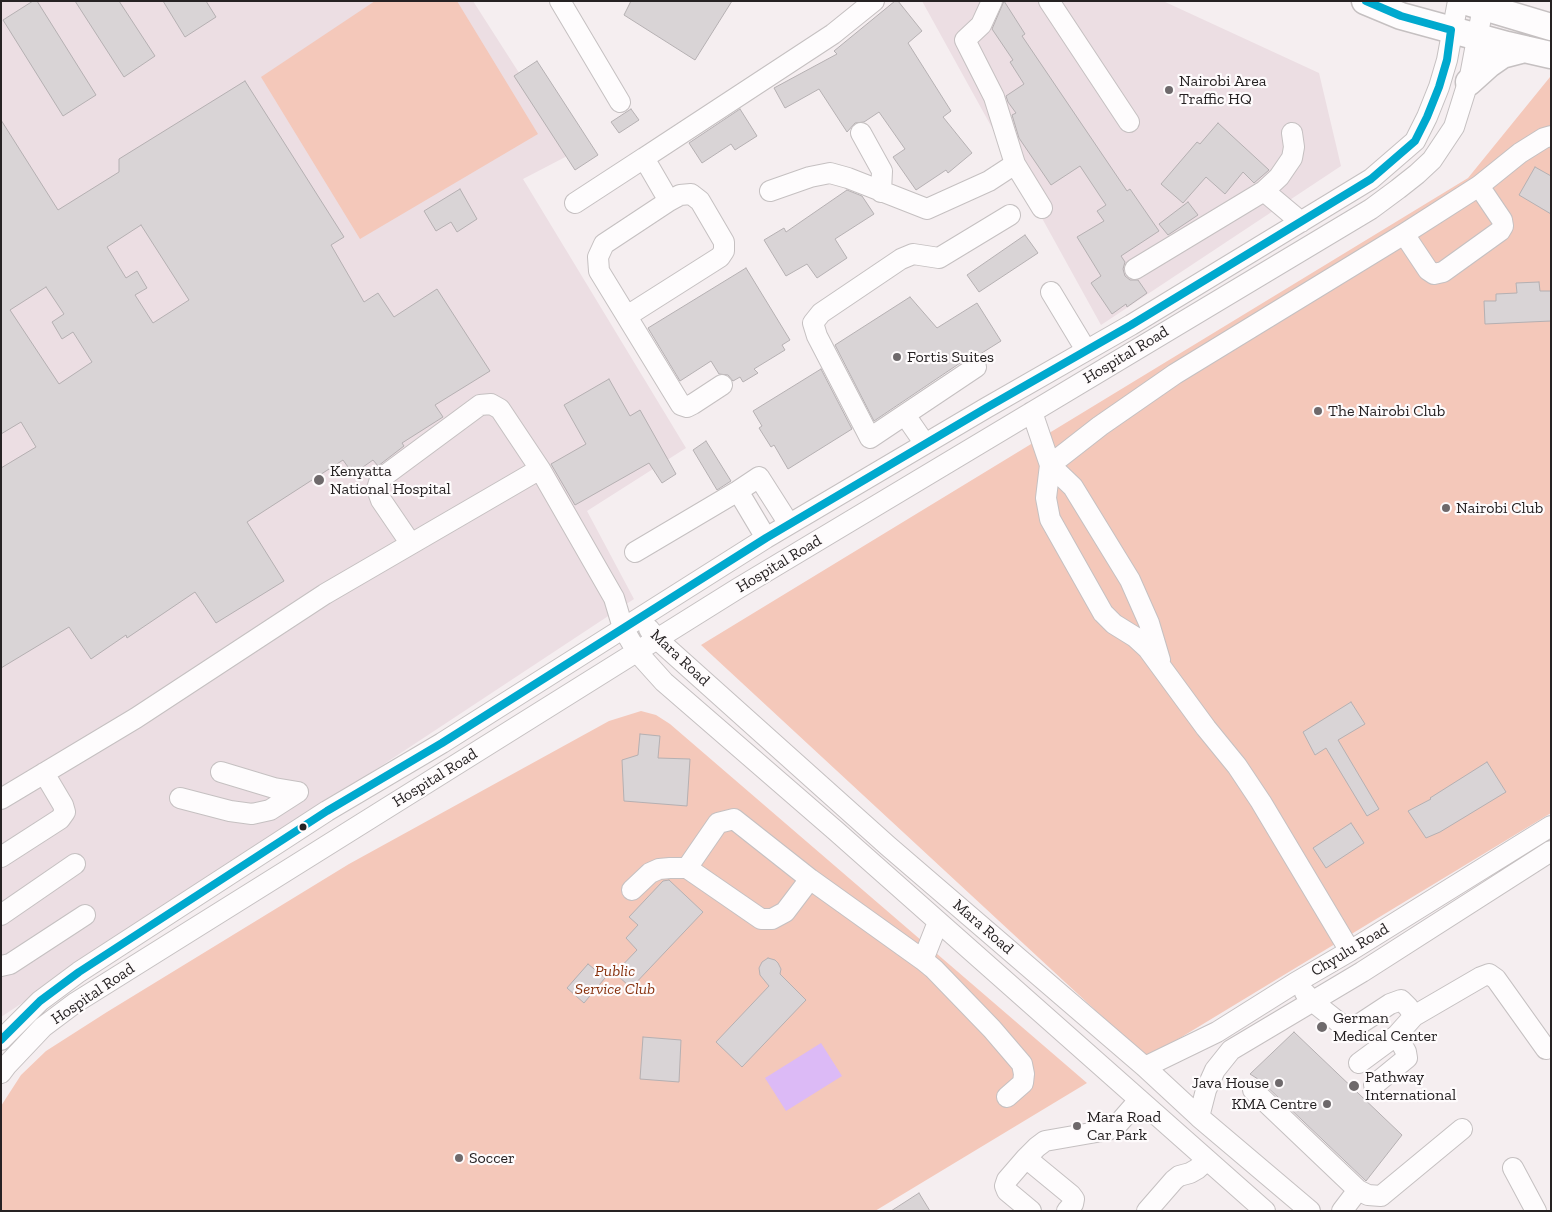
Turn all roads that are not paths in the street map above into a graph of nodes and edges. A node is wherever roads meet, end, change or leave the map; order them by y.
1 (560, 1) edge
2 (874, 1) edge
3 (992, 1) edge
4 (1049, 1) edge
5 (1365, 1) edge
6 (1468, 3) edge
7 (1551, 27) edge
8 (1451, 30) junction
9 (1476, 37) junction
10 (1525, 49) junction
11 (1551, 55) edge
12 (1469, 82) junction
13 (620, 102) dead end
14 (1130, 122) dead end
15 (861, 133) dead end
16 (1292, 133) dead end
17 (1551, 136) edge
18 (644, 158) junction
19 (1014, 164) junction
20 (1479, 186) junction
21 (770, 191) dead end
22 (1264, 191) junction
23 (881, 192) junction
24 (669, 201) junction
25 (576, 203) dead end
26 (1042, 208) dead end
27 (1010, 215) dead end
28 (1301, 222) junction
29 (1404, 234) junction
30 (1135, 268) dead end
31 (1051, 292) dead end
32 (627, 316) junction
33 (1086, 350) junction
34 (976, 367) dead end
35 (722, 385) dead end
36 (1032, 412) junction
37 (905, 415) junction
38 (925, 444) junction
39 (1050, 465) junction
40 (540, 469) junction
41 (738, 491) junction
42 (788, 524) junction
43 (766, 538) junction
44 (411, 544) junction
45 (635, 552) dead end
46 (631, 623) junction
47 (657, 639) junction
48 (637, 652) junction
49 (1162, 667) junction
50 (221, 772) dead end
51 (44, 773) junction
52 (180, 798) dead end
53 (1, 799) edge
54 (1551, 826) edge
55 (1551, 851) edge
56 (1, 857) edge
57 (76, 864) dead end
58 (687, 868) junction
59 (810, 879) junction
60 (632, 890) dead end
61 (1, 915) edge
62 (86, 915) dead end
63 (938, 922) junction
64 (1350, 951) junction
65 (923, 960) junction
66 (1, 966) edge
67 (1295, 983) junction
68 (1312, 1002) junction
69 (1414, 1016) junction
70 (1397, 1035) junction
71 (1, 1040) edge
72 (1546, 1049) dead end
73 (1359, 1063) dead end
74 (3, 1066) edge
75 (1145, 1067) junction
76 (1374, 1085) dead end
77 (1253, 1090) dead end
78 (1007, 1097) dead end
79 (1139, 1100) junction
80 (1199, 1117) junction
81 (1462, 1129) dead end
82 (1026, 1158) junction
83 (1207, 1160) junction
84 (1513, 1168) dead end
85 (1358, 1190) junction
86 (1031, 1211) edge
87 (1067, 1211) edge
88 (1147, 1211) edge
89 (1265, 1211) edge
90 (1310, 1211) edge
91 (1342, 1211) edge
92 (1536, 1211) edge

1 - 13 street
2 - 18 street
3 - 19 street
4 - 14 street
5 - 8 main road
6 - 7 main road
6 - 8 street, Hospital Road
6 - 9 street, Hospital Road
8 - 9 main road
8 - 28 street, Hospital Road
9 - 10 main road
9 - 12 street, Hospital Road
10 - 11 main road
10 - 12 main road
12 - 36 street, Hospital Road
15 - 23 street
16 - 22 street
17 - 20 street
18 - 24 street
18 - 25 street
19 - 23 street
19 - 26 street
20 - 29 street
20 - 29 street
21 - 23 street
22 - 28 street
22 - 30 street
24 - 32 street
24 - 32 street
27 - 37 street
28 - 33 street, Hospital Road
29 - 39 street
31 - 33 street
32 - 35 street
33 - 38 street, Hospital Road
34 - 37 street
36 - 39 street
36 - 47 street, Hospital Road
37 - 38 street
38 - 42 street, Hospital Road
39 - 49 street
39 - 49 street
40 - 44 street
40 - 44 street, Mara Road
40 - 46 street, Mara Road
41 - 42 street
41 - 43 street
41 - 45 street
42 - 43 street, Hospital Road
43 - 46 street, Hospital Road
44 - 51 street
46 - 47 street, Mara Road
46 - 48 street, Mara Road
46 - 71 street, Hospital Road
47 - 48 street, Hospital Road
47 - 75 street, Mara Road
48 - 63 street, Mara Road
48 - 74 street, Hospital Road
49 - 64 street
50 - 52 street
51 - 53 street
51 - 56 street
54 - 64 street, Chyulu Road
55 - 68 street, Chyulu Road
57 - 61 street
58 - 59 street
58 - 59 street
58 - 60 street
59 - 65 street
62 - 66 street
63 - 65 street
63 - 79 street, Mara Road
64 - 67 street, Chyulu Road
65 - 78 street
67 - 68 street
67 - 75 street, Chyulu Road
68 - 69 street
68 - 80 street, Chyulu Road
69 - 70 street
69 - 72 street
70 - 73 street
70 - 76 street
75 - 80 street, Mara Road
77 - 85 street
79 - 82 street
79 - 83 street, Mara Road
80 - 90 street, Mara Road
81 - 85 street
82 - 86 street
82 - 87 street
83 - 88 street
83 - 89 street, Mara Road
84 - 92 street
85 - 91 street

